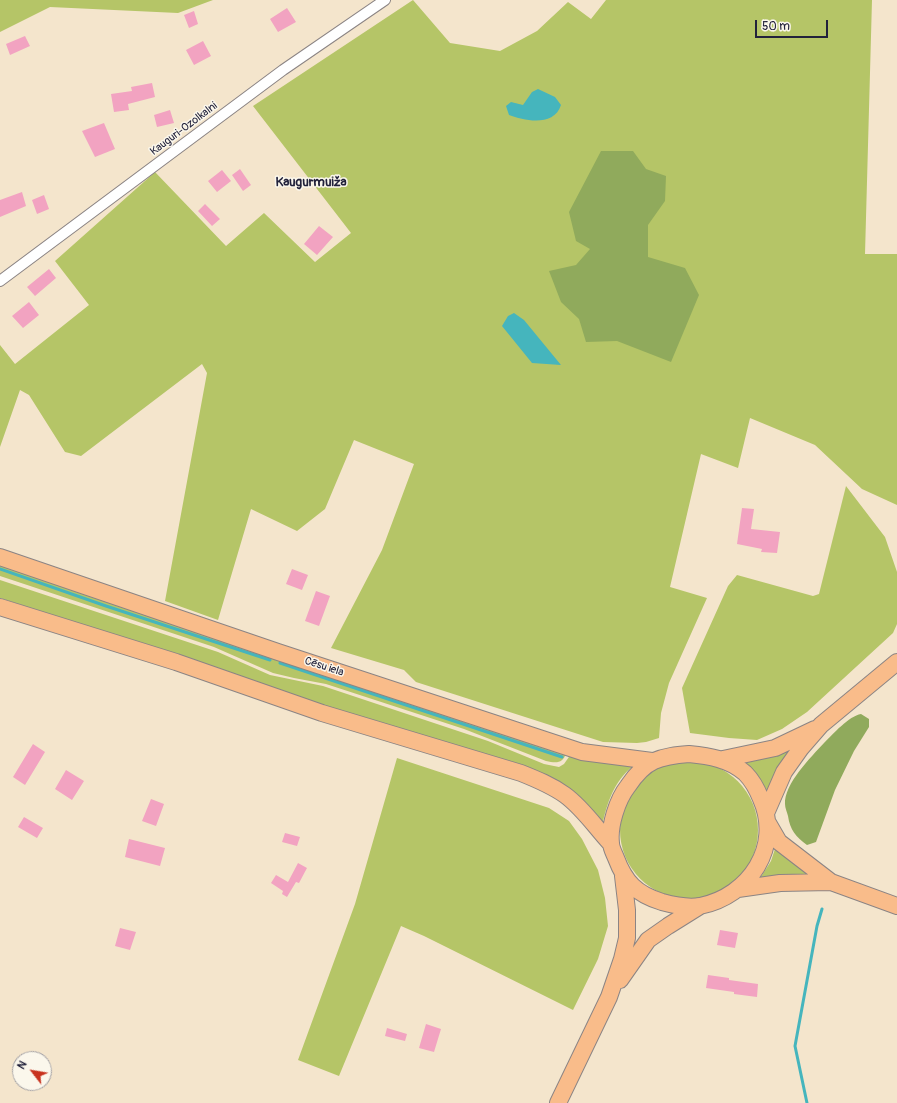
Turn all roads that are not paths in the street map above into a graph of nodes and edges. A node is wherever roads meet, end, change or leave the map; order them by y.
1 (385, 0) edge
2 (0, 281) edge
3 (0, 558) edge
4 (0, 607) edge
5 (897, 662) edge
6 (822, 726) junction
7 (723, 759) junction
8 (652, 761) junction
9 (767, 816) junction
10 (611, 844) junction
11 (623, 876) junction
12 (831, 882) junction
13 (738, 889) junction
14 (700, 906) junction
15 (897, 906) edge
16 (609, 997) junction
17 (558, 1103) edge

1 - 2 street, Kauguri-Ozolkalni
3 - 8 main road, Cēsu iela
4 - 10 main road
5 - 6 main road
6 - 7 main road
6 - 9 main road
7 - 8 main road
7 - 9 main road
8 - 10 main road
9 - 12 main road
9 - 13 main road
10 - 11 main road
11 - 14 main road
11 - 16 main road
12 - 13 main road
12 - 15 main road
13 - 14 main road
14 - 16 main road
16 - 17 main road

